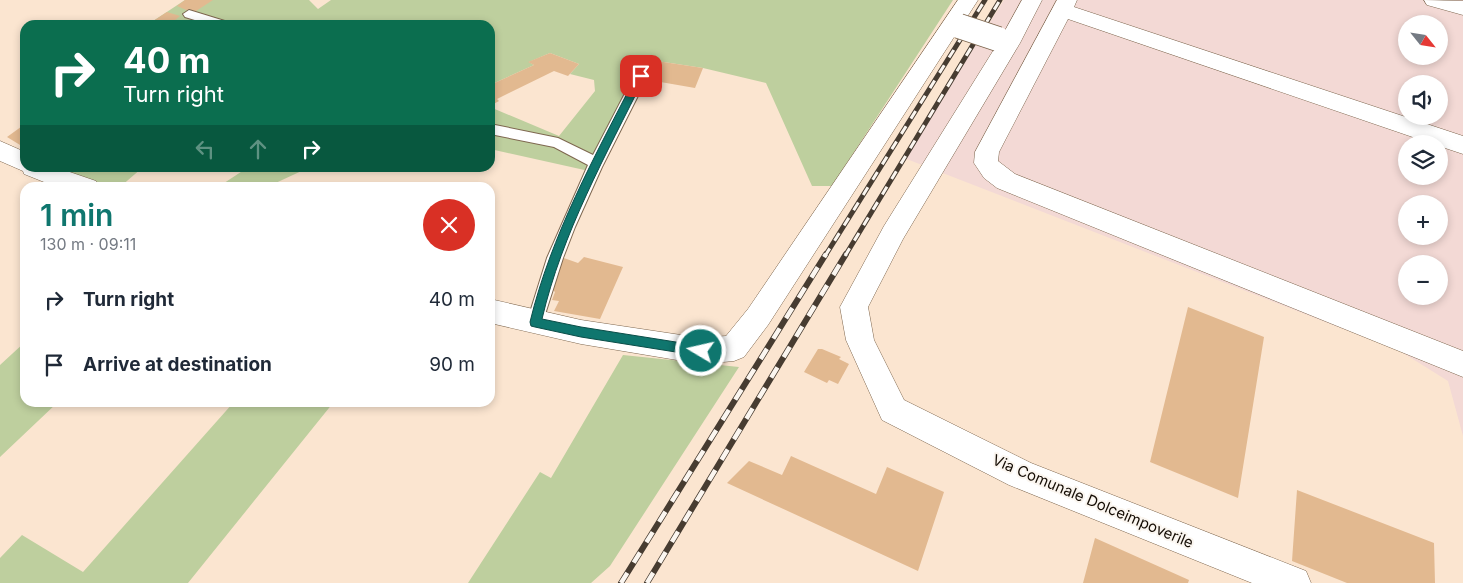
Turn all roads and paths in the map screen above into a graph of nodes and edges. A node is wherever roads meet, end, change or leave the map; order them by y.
1 (968, 0) edge
2 (1032, 0) edge
3 (1434, 0) edge
4 (1064, 5) edge
5 (1463, 8) edge
6 (189, 14) dead end
7 (208, 20) edge
8 (955, 25) junction
9 (1004, 41) junction
10 (641, 76) dead end
11 (495, 130) edge
12 (1463, 145) edge
13 (0, 150) edge
14 (20, 160) edge
15 (597, 163) junction
16 (51, 172) edge
17 (73, 182) edge
18 (495, 312) edge
19 (535, 322) junction
20 (1463, 364) edge
21 (1294, 583) edge

1 - 8 street
2 - 9 street, Via Comunale Dolceimpoverile
3 - 5 street
4 - 12 street
4 - 20 street
6 - 7 lane
8 - 9 street, bridge
8 - 19 street
9 - 21 street, Via Comunale Dolceimpoverile
10 - 15 lane
11 - 15 lane
13 - 14 street
15 - 19 lane
16 - 17 street
18 - 19 street

